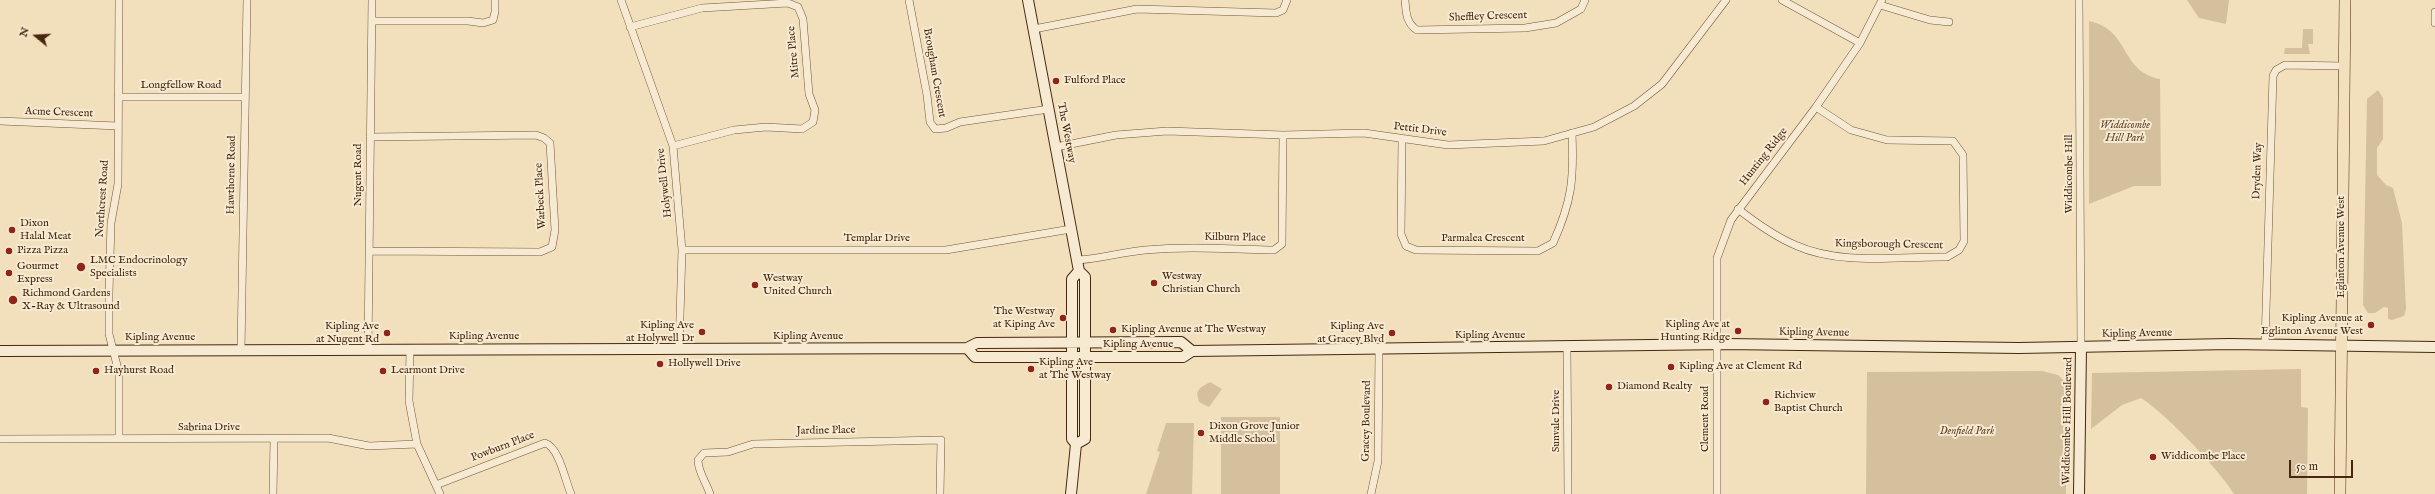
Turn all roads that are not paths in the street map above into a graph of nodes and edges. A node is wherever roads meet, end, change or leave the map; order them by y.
1 (119, 0) edge
2 (246, 0) edge
3 (372, 0) edge
4 (495, 0) edge
5 (621, 0) edge
6 (910, 0) edge
7 (1028, 0) edge
8 (1287, 0) edge
9 (1405, 0) edge
10 (1585, 0) edge
11 (1726, 0) edge
12 (1782, 0) edge
13 (2080, 0) edge
14 (2345, 0) edge
15 (1881, 2) edge
16 (2435, 12) edge
17 (372, 21) junction
18 (1949, 22) dead end
19 (2435, 23) edge
20 (630, 27) junction
21 (1034, 29) junction
22 (1860, 43) junction
23 (2344, 66) junction
24 (118, 97) junction
25 (244, 97) junction
26 (1816, 107) junction
27 (1049, 108) junction
28 (0, 121) edge
29 (118, 126) junction
30 (1572, 133) junction
31 (1283, 135) junction
32 (370, 137) junction
33 (1402, 140) junction
34 (673, 146) junction
35 (1056, 147) junction
36 (1738, 209) junction
37 (1071, 229) junction
38 (682, 250) junction
39 (371, 251) junction
40 (1078, 260) junction
41 (1079, 271) junction
42 (1071, 342) junction
43 (1086, 342) junction
44 (1716, 344) junction
45 (2265, 344) junction
46 (2341, 346) junction
47 (2435, 347) edge
48 (967, 348) junction
49 (1568, 348) junction
50 (2081, 348) junction
51 (679, 349) junction
52 (1379, 349) junction
53 (241, 350) junction
54 (368, 350) junction
55 (410, 350) junction
56 (0, 351) edge
57 (113, 351) junction
58 (1192, 351) junction
59 (1071, 357) junction
60 (1086, 357) junction
61 (0, 439) edge
62 (119, 439) junction
63 (274, 439) junction
64 (417, 444) junction
65 (1076, 444) junction
66 (436, 485) junction
67 (273, 494) edge
68 (440, 494) edge
69 (570, 494) edge
70 (710, 494) edge
71 (940, 494) edge
72 (1071, 494) edge
73 (1371, 494) edge
74 (1568, 494) edge
75 (1717, 494) edge
76 (2079, 494) edge
77 (2340, 494) edge

1 - 24 street, Northcrest Road
2 - 25 street, Hawthorne Road
3 - 17 street, Nugent Road
4 - 17 street
5 - 20 street, Holywell Drive
6 - 27 street, Brougham Crescent
7 - 21 main road, The Westway
8 - 21 street
9 - 10 street, Sheffley Crescent
11 - 30 street, Pettit Drive
12 - 22 street
13 - 50 street, Widdicombe Hill
14 - 23 main road, Eglinton Avenue West
15 - 18 street
15 - 22 street, Hunting Ridge
16 - 19 street
17 - 32 street, Nugent Road
20 - 34 street, Holywell Drive
20 - 34 street, Mitre Place
21 - 27 main road, The Westway
22 - 26 street, Hunting Ridge
23 - 45 street, Dryden Way
23 - 46 main road, Eglinton Avenue West
24 - 25 street, Longfellow Road
24 - 29 street, Northcrest Road
25 - 53 street, Hawthorne Road
26 - 36 street, Hunting Ridge
26 - 36 street, Kingsborough Crescent
27 - 35 main road, The Westway
28 - 29 street, Acme Crescent
29 - 57 street, Northcrest Road
30 - 33 street, Pettit Drive
30 - 33 street, Parmalea Crescent
31 - 33 street, Pettit Drive
31 - 35 street, Pettit Drive
31 - 40 street, Kilburn Place
32 - 39 street, Nugent Road
32 - 39 street, Warbeck Place
34 - 38 street, Holywell Drive
35 - 37 main road, The Westway
36 - 44 street, Hunting Ridge
37 - 38 street, Templar Drive
37 - 40 main road, The Westway
38 - 51 street, Holywell Drive
39 - 54 street, Nugent Road
40 - 41 main road, The Westway
41 - 42 main road, The Westway
41 - 43 main road, The Westway
42 - 43 main road, Kipling Avenue
42 - 48 main road, Kipling Avenue
42 - 59 main road, The Westway
43 - 58 main road, Kipling Avenue
43 - 60 main road, The Westway
44 - 49 main road, Kipling Avenue
44 - 50 main road, Kipling Avenue
44 - 75 street, Clement Road
45 - 46 main road, Kipling Avenue
45 - 50 main road, Kipling Avenue
46 - 47 main road, Kipling Avenue
46 - 77 main road, Eglinton Avenue West
48 - 51 main road, Kipling Avenue
48 - 59 main road, Kipling Avenue
49 - 52 main road, Kipling Avenue
49 - 74 street, Sunvale Drive
50 - 76 main road, Widdicombe Hill Boulevard
51 - 55 main road, Kipling Avenue
52 - 58 main road, Kipling Avenue
52 - 73 street, Gracey Boulevard
53 - 54 main road, Kipling Avenue
53 - 57 main road, Kipling Avenue
54 - 55 main road, Kipling Avenue
55 - 64 street
56 - 57 main road, Kipling Avenue
57 - 62 street
58 - 60 main road, Kipling Avenue
59 - 60 main road, Kipling Avenue
59 - 65 main road, The Westway
60 - 65 main road, The Westway
61 - 62 street, Sabrina Drive
62 - 63 street, Sabrina Drive
63 - 64 street, Sabrina Drive
63 - 67 street
64 - 66 street
65 - 72 main road, The Westway
66 - 68 street
66 - 69 street, Powburn Place
70 - 71 street, Jardine Place

